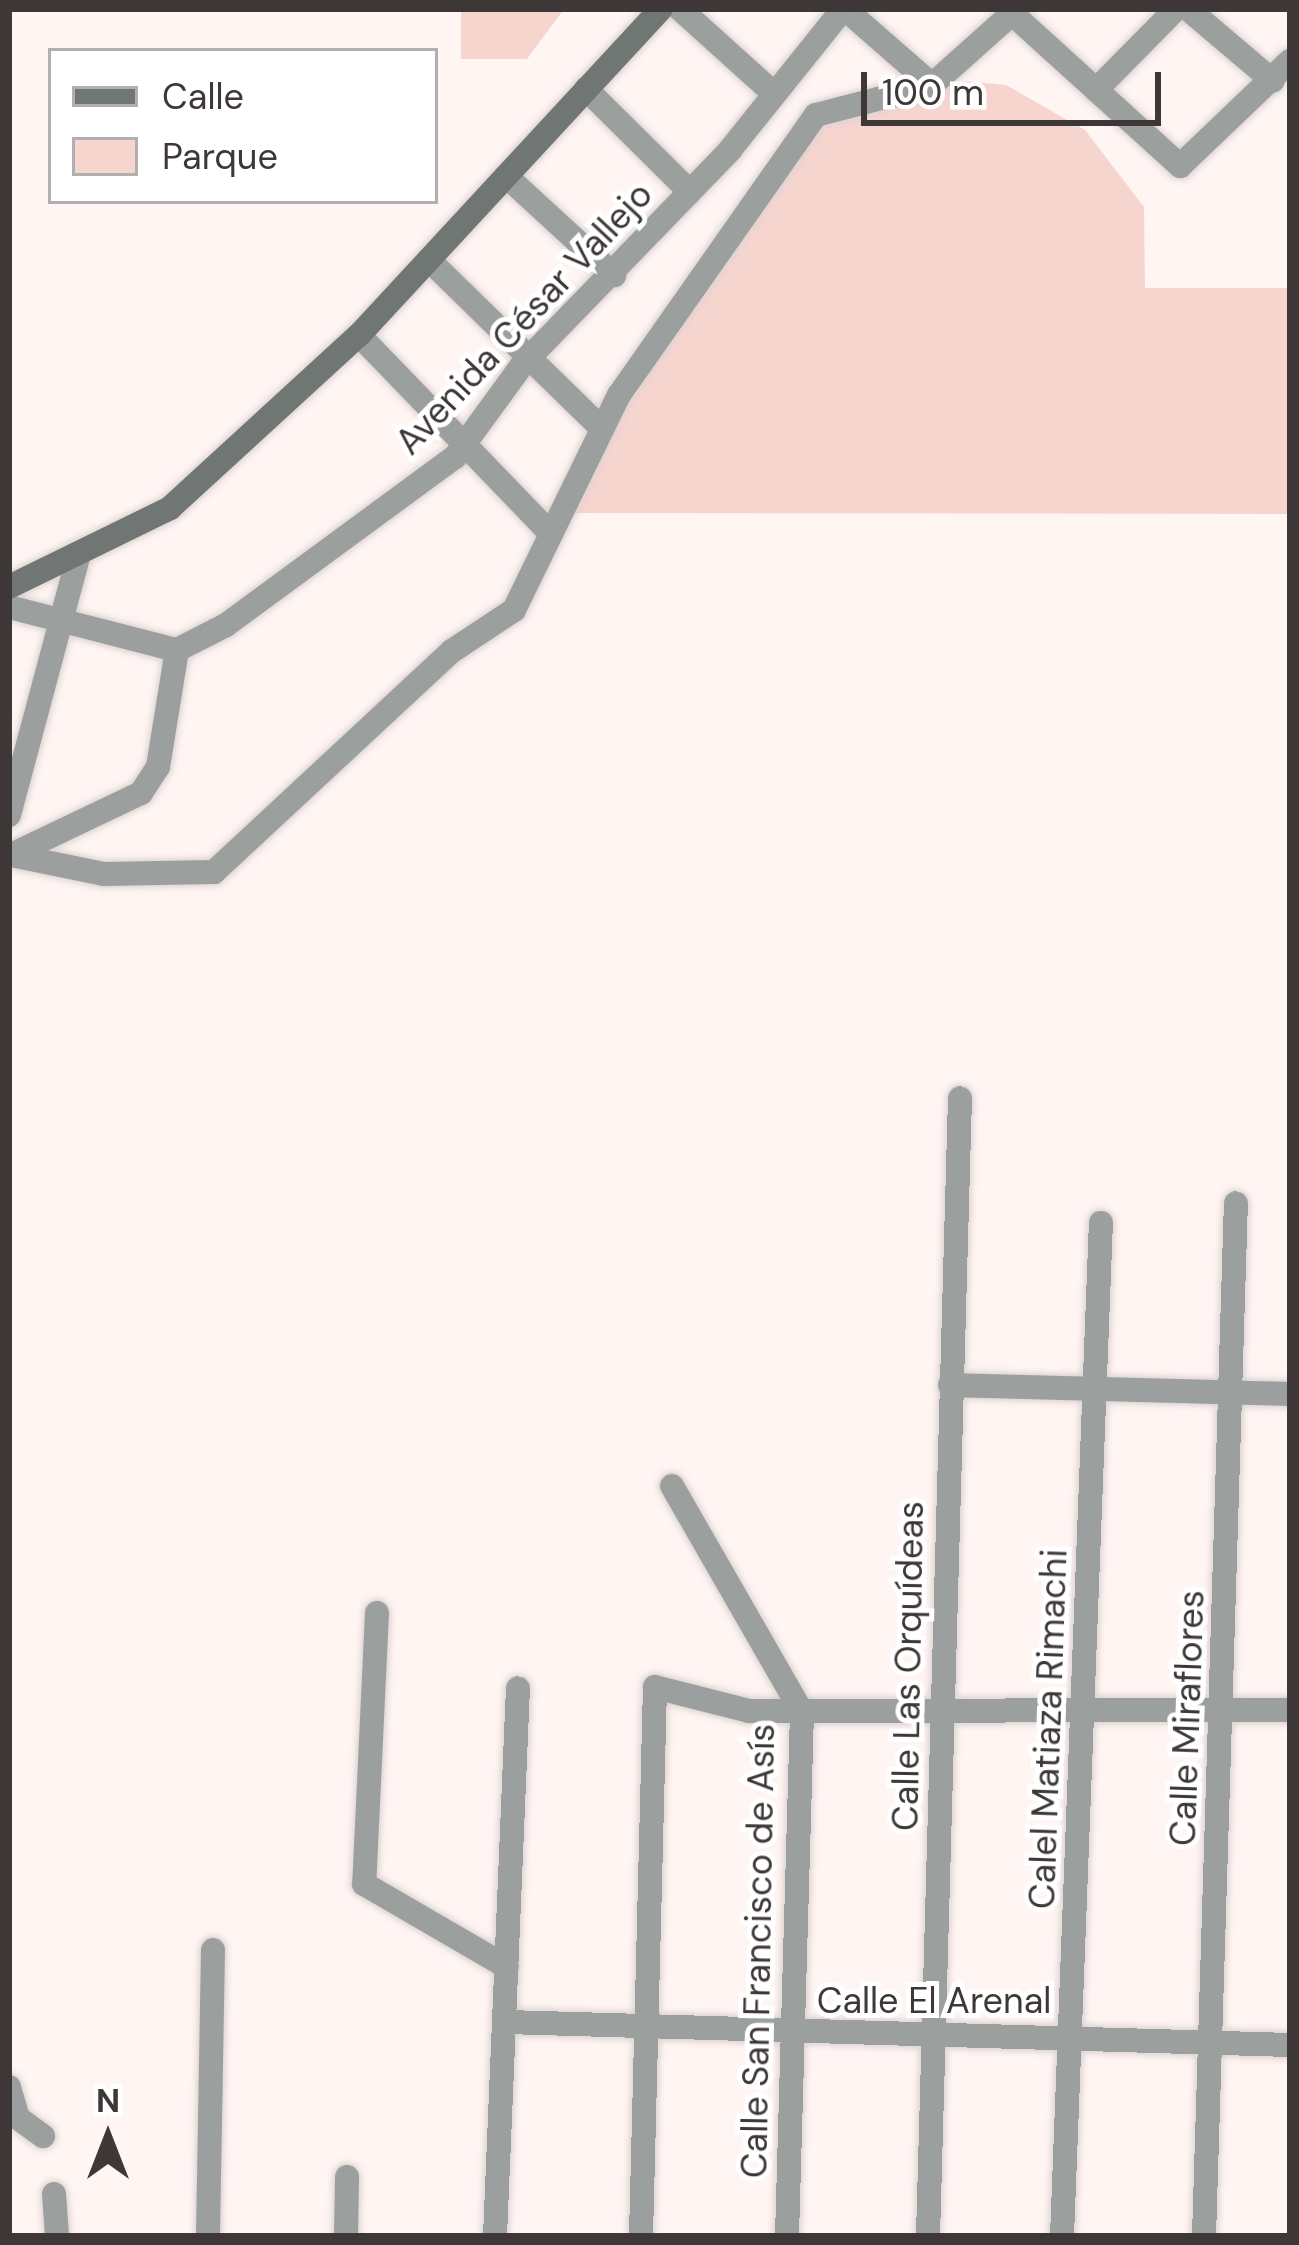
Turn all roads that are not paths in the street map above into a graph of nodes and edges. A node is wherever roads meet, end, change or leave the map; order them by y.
1 (661, 9) edge
2 (680, 9) edge
3 (844, 9) edge
4 (1176, 9) edge
5 (1188, 9) edge
6 (1012, 10) edge
7 (1290, 61) edge
8 (1273, 81) junction
9 (932, 85) junction
10 (586, 88) junction
11 (770, 90) junction
12 (1096, 90) junction
13 (506, 176) junction
14 (690, 192) junction
15 (429, 260) junction
16 (614, 275) junction
17 (359, 335) junction
18 (530, 357) junction
19 (600, 427) junction
20 (464, 444) junction
21 (550, 533) junction
22 (79, 554) junction
23 (9, 587) edge
24 (9, 607) edge
25 (67, 620) junction
26 (177, 650) junction
27 (9, 815) edge
28 (10, 855) edge
29 (960, 1098) dead end
30 (1236, 1203) dead end
31 (1101, 1223) dead end
32 (950, 1385) junction
33 (1090, 1390) junction
34 (1236, 1392) junction
35 (1290, 1394) edge
36 (672, 1486) dead end
37 (377, 1612) dead end
38 (518, 1688) dead end
39 (1224, 1707) junction
40 (1290, 1710) edge
41 (1089, 1711) junction
42 (802, 1712) junction
43 (946, 1712) junction
44 (213, 1949) dead end
45 (507, 1967) junction
46 (506, 2022) junction
47 (651, 2030) junction
48 (931, 2035) junction
49 (1066, 2036) junction
50 (794, 2038) junction
51 (1211, 2045) junction
52 (1290, 2045) edge
53 (9, 2087) edge
54 (43, 2136) dead end
55 (346, 2177) dead end
56 (54, 2194) dead end
57 (57, 2236) edge
58 (208, 2236) edge
59 (346, 2236) edge
60 (494, 2236) edge
61 (640, 2236) edge
62 (787, 2236) edge
63 (928, 2236) edge
64 (1062, 2236) edge
65 (1204, 2236) edge

1 - 10 main road
2 - 11 street
3 - 9 street
3 - 11 street, Avenida César Vallejo
4 - 12 street
5 - 8 street
6 - 9 street
6 - 12 street
7 - 8 street
8 - 12 street
9 - 19 street
10 - 13 main road
10 - 14 street
11 - 14 street, Avenida César Vallejo
13 - 15 main road
13 - 16 street
14 - 16 street, Avenida César Vallejo
15 - 17 main road
15 - 18 street
16 - 18 street, Avenida César Vallejo
17 - 20 street
17 - 22 main road
18 - 19 street
18 - 20 street, Avenida César Vallejo
19 - 21 street
20 - 21 street
20 - 26 street, Avenida César Vallejo
21 - 28 street
22 - 23 main road
22 - 25 street
24 - 25 street
25 - 26 street
25 - 27 street
26 - 28 street
29 - 32 street, Calle Las Orquídeas
30 - 34 street, Calle Miraflores
31 - 33 street, Calel Matiaza Rimachi
32 - 33 street
32 - 43 street, Calle Las Orquídeas
33 - 34 street
33 - 41 street, Calel Matiaza Rimachi
34 - 35 street
34 - 39 street, Calle Miraflores
36 - 42 street, Calle San Francisco de Asís
37 - 45 street
38 - 45 street
39 - 40 street
39 - 41 street
39 - 51 street, Calle Miraflores
41 - 43 street
41 - 49 street, Calel Matiaza Rimachi
42 - 43 street
42 - 47 street
42 - 50 street, Calle San Francisco de Asís
43 - 48 street, Calle Las Orquídeas
44 - 58 street
45 - 46 street
46 - 47 street, Calle El Arenal
46 - 60 street
47 - 50 street, Calle El Arenal
47 - 61 street
48 - 49 street, Calle El Arenal
48 - 50 street, Calle El Arenal
48 - 63 street, Calle Las Orquídeas
49 - 51 street, Calle El Arenal
49 - 64 street, Calel Matiaza Rimachi
50 - 62 street, Calle San Francisco de Asís
51 - 52 street, Calle El Arenal
51 - 65 street, Calle Miraflores
53 - 54 street
55 - 59 street
56 - 57 street

